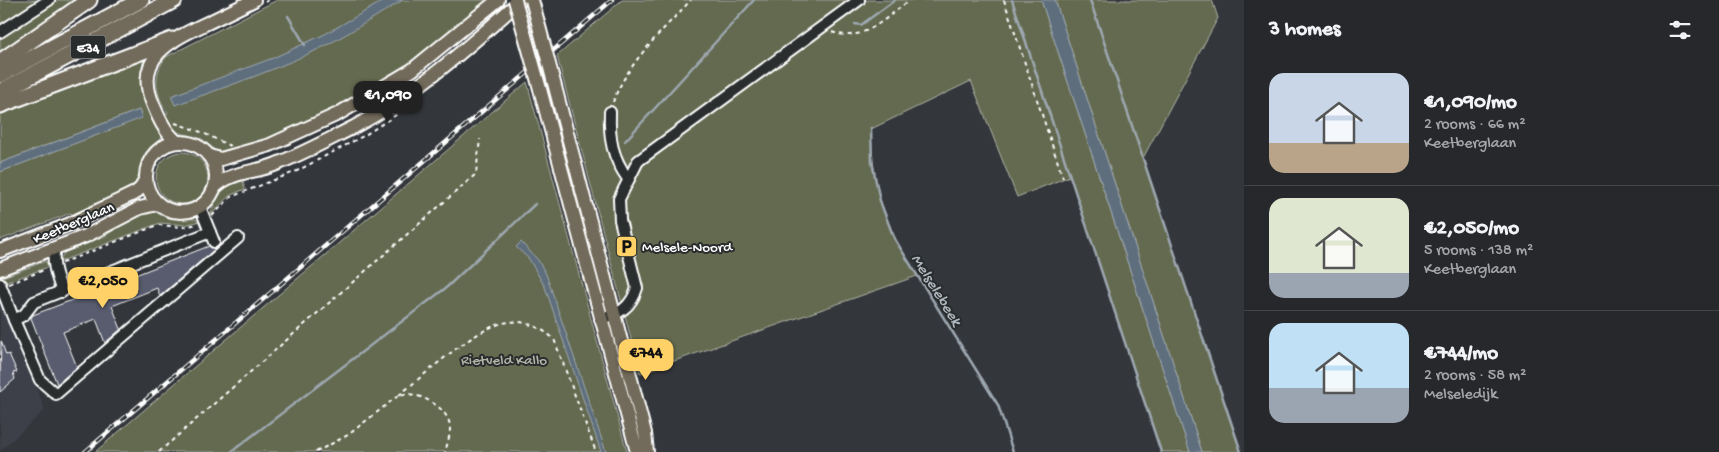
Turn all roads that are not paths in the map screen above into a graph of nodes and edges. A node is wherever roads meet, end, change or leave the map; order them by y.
1 (49, 0) edge
2 (89, 0) edge
3 (140, 0) edge
4 (174, 0) edge
5 (498, 0) edge
6 (516, 0) edge
7 (521, 0) edge
8 (532, 0) edge
9 (859, 0) edge
10 (257, 2) edge
11 (0, 32) edge
12 (172, 40) junction
13 (0, 62) edge
14 (0, 75) edge
15 (0, 92) edge
16 (0, 105) edge
17 (610, 112) road end
18 (177, 142) junction
19 (209, 156) junction
20 (146, 178) junction
21 (628, 179) junction
22 (215, 187) junction
23 (157, 204) junction
24 (200, 207) junction
25 (238, 238) dead end
26 (55, 248) junction
27 (0, 251) edge
28 (0, 269) edge
29 (0, 285) edge
30 (62, 292) junction
31 (615, 315) junction
32 (600, 319) junction
33 (14, 320) junction
34 (637, 452) edge
35 (647, 452) edge

1 - 11 street
2 - 13 highway
3 - 14 highway, E34
4 - 15 highway, E34
5 - 19 main road
6 - 32 main road, bridge
7 - 22 main road
8 - 31 main road, bridge
9 - 21 street
10 - 12 main road
12 - 16 highway
12 - 18 main road
17 - 21 street
18 - 19 main road
18 - 20 main road
19 - 22 main road
20 - 23 main road
20 - 27 main road, Keetberglaan
21 - 31 street
22 - 24 main road
23 - 24 main road
23 - 26 main road, Keetberglaan
24 - 30 street
25 - 33 street
26 - 28 main road, Keetberglaan
26 - 30 street
29 - 33 street
30 - 33 street
31 - 32 street
31 - 35 main road
32 - 34 main road

